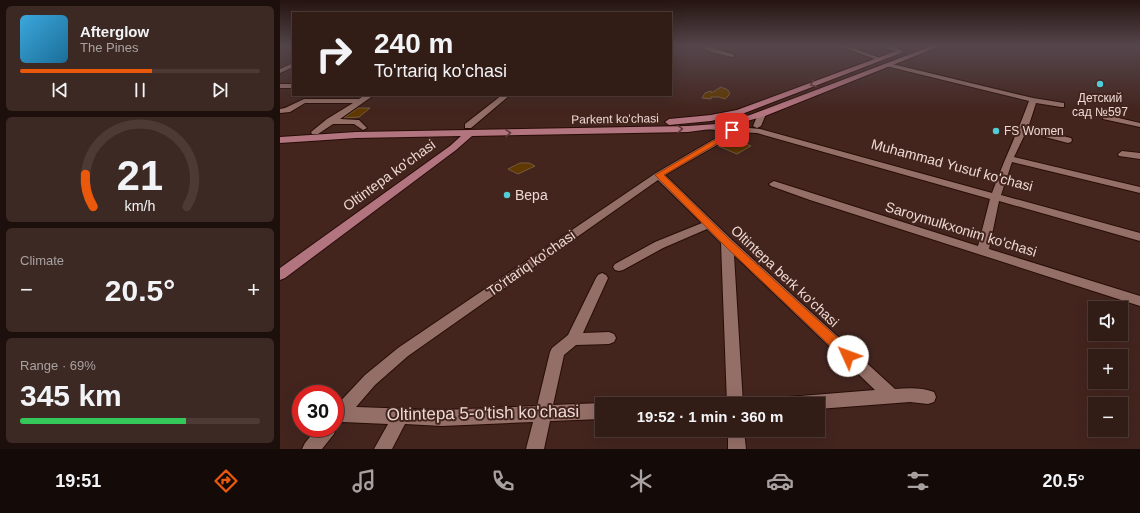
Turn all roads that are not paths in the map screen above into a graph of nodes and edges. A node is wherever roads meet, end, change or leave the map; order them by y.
1 (859, 67) edge
2 (883, 67) edge
3 (896, 67) edge
4 (280, 86) edge
5 (292, 86) edge
6 (368, 96) edge
7 (505, 96) edge
8 (511, 96) edge
9 (1033, 100) junction
10 (360, 101) junction
11 (1061, 105) dead end
12 (280, 111) edge
13 (730, 114) junction
14 (762, 114) junction
15 (1106, 117) dead end
16 (330, 121) junction
17 (740, 122) junction
18 (1140, 125) edge
19 (363, 128) junction
20 (708, 128) junction
21 (757, 128) junction
22 (1023, 129) junction
23 (469, 130) junction
24 (732, 130) junction
25 (315, 132) junction
26 (280, 134) edge
27 (280, 140) edge
28 (1068, 140) dead end
29 (1122, 154) dead end
30 (1140, 156) edge
31 (1009, 158) junction
32 (659, 175) junction
33 (774, 184) dead end
34 (1140, 190) edge
35 (996, 194) junction
36 (372, 204) junction
37 (710, 224) junction
38 (1140, 232) edge
39 (1140, 237) edge
40 (727, 242) junction
41 (983, 251) junction
42 (619, 267) dead end
43 (280, 269) edge
44 (280, 275) edge
45 (602, 278) dead end
46 (1140, 301) edge
47 (609, 338) dead end
48 (573, 339) junction
49 (735, 397) edge
50 (893, 397) junction
51 (928, 397) dead end
52 (825, 402) edge
53 (344, 408) edge
54 (595, 411) edge
55 (544, 413) junction
56 (344, 416) edge
57 (401, 416) junction
58 (321, 437) edge
59 (736, 437) edge
60 (311, 449) edge
61 (383, 449) edge
62 (535, 449) edge
63 (737, 449) edge

1 -> 13 main road, Parkent ko'chasi
2 - 14 main road, Parkent ko'chasi
3 - 9 street
4 - 5 street
6 - 10 street
7 - 23 street, Oltintepa ko'chasi
8 - 23 street, Oltintepa ko'chasi
9 - 11 street
9 - 22 street
10 - 12 street
10 - 16 street
13 - 17 street, Muhammad Yusuf ko'chasi
13 - 23 main road, Parkent ko'chasi
14 - 17 main road, Parkent ko'chasi
14 - 21 street
15 - 18 street
16 - 19 street
16 - 25 street
17 - 20 main road, Parkent ko'chasi
17 - 21 street, Muhammad Yusuf ko'chasi
17 - 24 street, To'rtariq ko'chasi
19 - 23 main road, Parkent ko'chasi
19 - 25 main road, Parkent ko'chasi
23 -> 20 main road, Parkent ko'chasi
20 - 24 street, Muhammad Yusuf ko'chasi
21 - 24 street, Muhammad Yusuf ko'chasi
21 - 35 street, Muhammad Yusuf ko'chasi
22 - 28 street
22 - 31 street
23 - 27 main road, Parkent ko'chasi
23 - 36 main road, Oltintepa ko'chasi
24 - 32 street, To'rtariq ko'chasi
25 - 26 main road, Parkent ko'chasi
29 - 30 street
31 - 34 street
31 - 35 street
32 - 37 street, Oltintepa berk ko'chasi
32 - 53 street, To'rtariq ko'chasi
33 - 41 street, Saroymulkxonim ko'chasi
35 - 38 street, Muhammad Yusuf ko'chasi
35 - 39 street, Muhammad Yusuf ko'chasi
35 - 41 street
36 - 43 main road, Oltintepa ko'chasi
36 - 44 main road, Oltintepa ko'chasi
37 - 40 street, Oltintepa berk ko'chasi
37 - 42 street
40 - 49 street
40 - 50 street, Oltintepa berk ko'chasi
41 - 46 street, Saroymulkxonim ko'chasi
45 - 48 street
47 - 48 street
48 - 55 street
50 - 51 street
50 - 52 street
54 - 55 street, Oltintepa 5-o'tish ko'chasi
55 - 57 street, Oltintepa 5-o'tish ko'chasi
55 - 62 street
56 - 57 street, Oltintepa 5-o'tish ko'chasi
57 - 61 street
58 - 60 street
59 - 63 street

